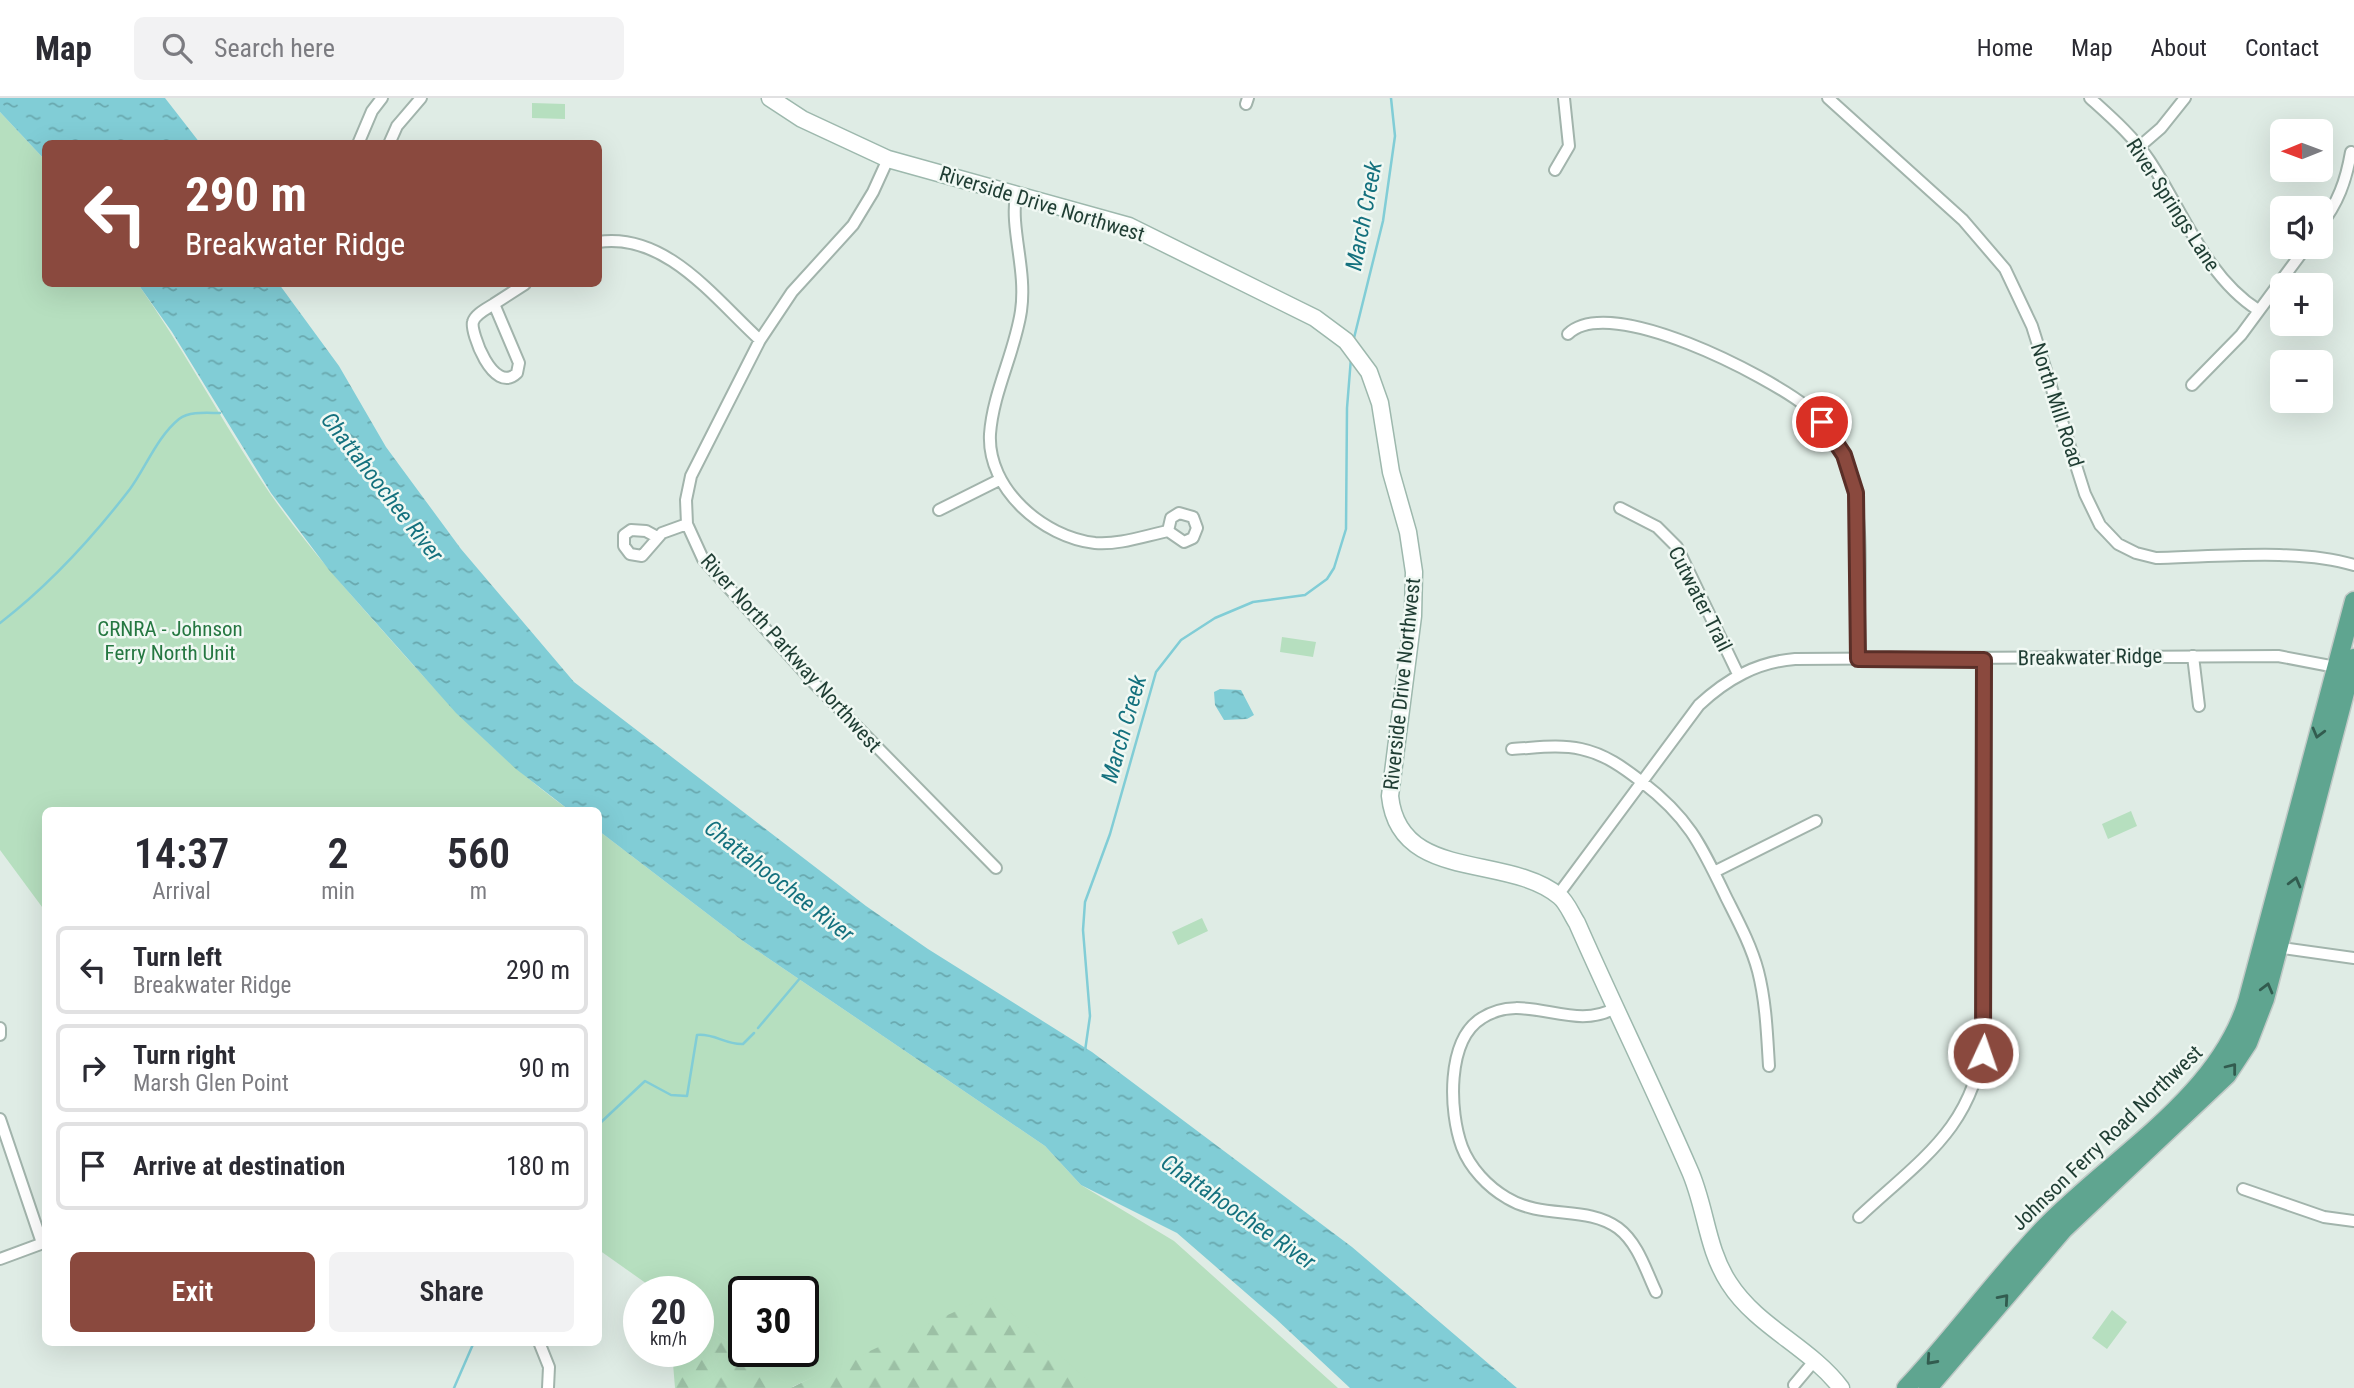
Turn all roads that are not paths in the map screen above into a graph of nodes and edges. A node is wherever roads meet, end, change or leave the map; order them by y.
1 (421, 98) edge
2 (770, 98) edge
3 (1564, 98) edge
4 (1828, 98) edge
5 (2090, 98) edge
6 (2185, 98) edge
7 (375, 100) edge
8 (360, 140) edge
9 (391, 140) edge
10 (2139, 147) junction
11 (2351, 152) dead end
12 (888, 159) junction
13 (1555, 170) dead end
14 (1016, 195) junction
15 (2333, 209) edge
16 (602, 242) edge
17 (2296, 259) edge
18 (520, 287) edge
19 (494, 304) junction
20 (2258, 310) junction
21 (1568, 334) dead end
22 (760, 340) junction
23 (2192, 385) dead end
24 (999, 480) junction
25 (1620, 508) dead end
26 (939, 510) dead end
27 (687, 524) junction
28 (1168, 531) dead end
29 (657, 537) dead end
30 (2354, 565) edge
31 (2354, 601) edge
32 (2193, 656) junction
33 (1858, 659) junction
34 (1984, 660) junction
35 (2346, 665) edge
36 (1738, 674) junction
37 (2199, 706) dead end
38 (1512, 749) dead end
39 (1642, 782) junction
40 (1816, 821) dead end
41 (996, 868) dead end
42 (1714, 872) junction
43 (1558, 895) junction
44 (2270, 946) junction
45 (2354, 958) edge
46 (1615, 1007) junction
47 (0, 1028) edge
48 (0, 1035) edge
49 (1769, 1066) dead end
50 (0, 1119) edge
51 (2243, 1189) dead end
52 (1859, 1217) dead end
53 (2354, 1221) edge
54 (42, 1236) edge
55 (42, 1243) edge
56 (0, 1259) edge
57 (1656, 1292) dead end
58 (541, 1346) edge
59 (1815, 1360) junction
60 (1794, 1385) dead end
61 (548, 1388) edge
62 (1841, 1388) edge
63 (1906, 1388) edge
64 (1928, 1388) edge

1 - 9 street
2 - 12 street, Riverside Drive Northwest
3 - 13 street
4 - 30 street, North Mill Road
5 - 10 street, River Springs Lane
6 - 10 street
7 - 8 street
10 - 20 street, River Springs Lane
11 - 15 street
12 - 14 street, Riverside Drive Northwest
12 - 22 street, River North Parkway Northwest
14 - 24 street
14 - 43 street, Riverside Drive Northwest
16 - 22 street
17 - 20 street
18 - 19 street
19 - 19 street
20 - 23 street
21 - 33 street
22 - 27 street, River North Parkway Northwest
24 - 26 street
24 - 28 street
25 - 36 street, Cutwater Trail
27 - 29 street
27 - 41 street, River North Parkway Northwest
31 - 35 main road, Johnson Ferry Road Northwest
32 - 34 street, Breakwater Ridge
32 - 35 street, Breakwater Ridge
32 - 37 street
33 - 34 street, Breakwater Ridge
33 - 36 street, Breakwater Ridge
34 - 52 street
35 - 44 main road, Johnson Ferry Road Northwest
36 - 39 street, Breakwater Ridge
38 - 39 street
39 - 42 street
39 - 43 street, Breakwater Ridge
40 - 42 street
42 - 49 street
43 - 46 street
44 - 45 street
44 -> 63 main road, Johnson Ferry Road Northwest
64 -> 44 main road, Johnson Ferry Road Northwest
46 - 57 street
46 - 59 street
47 - 48 street
50 - 54 street
51 - 53 street
55 - 56 street
58 - 61 street
59 - 60 street
59 - 62 street

